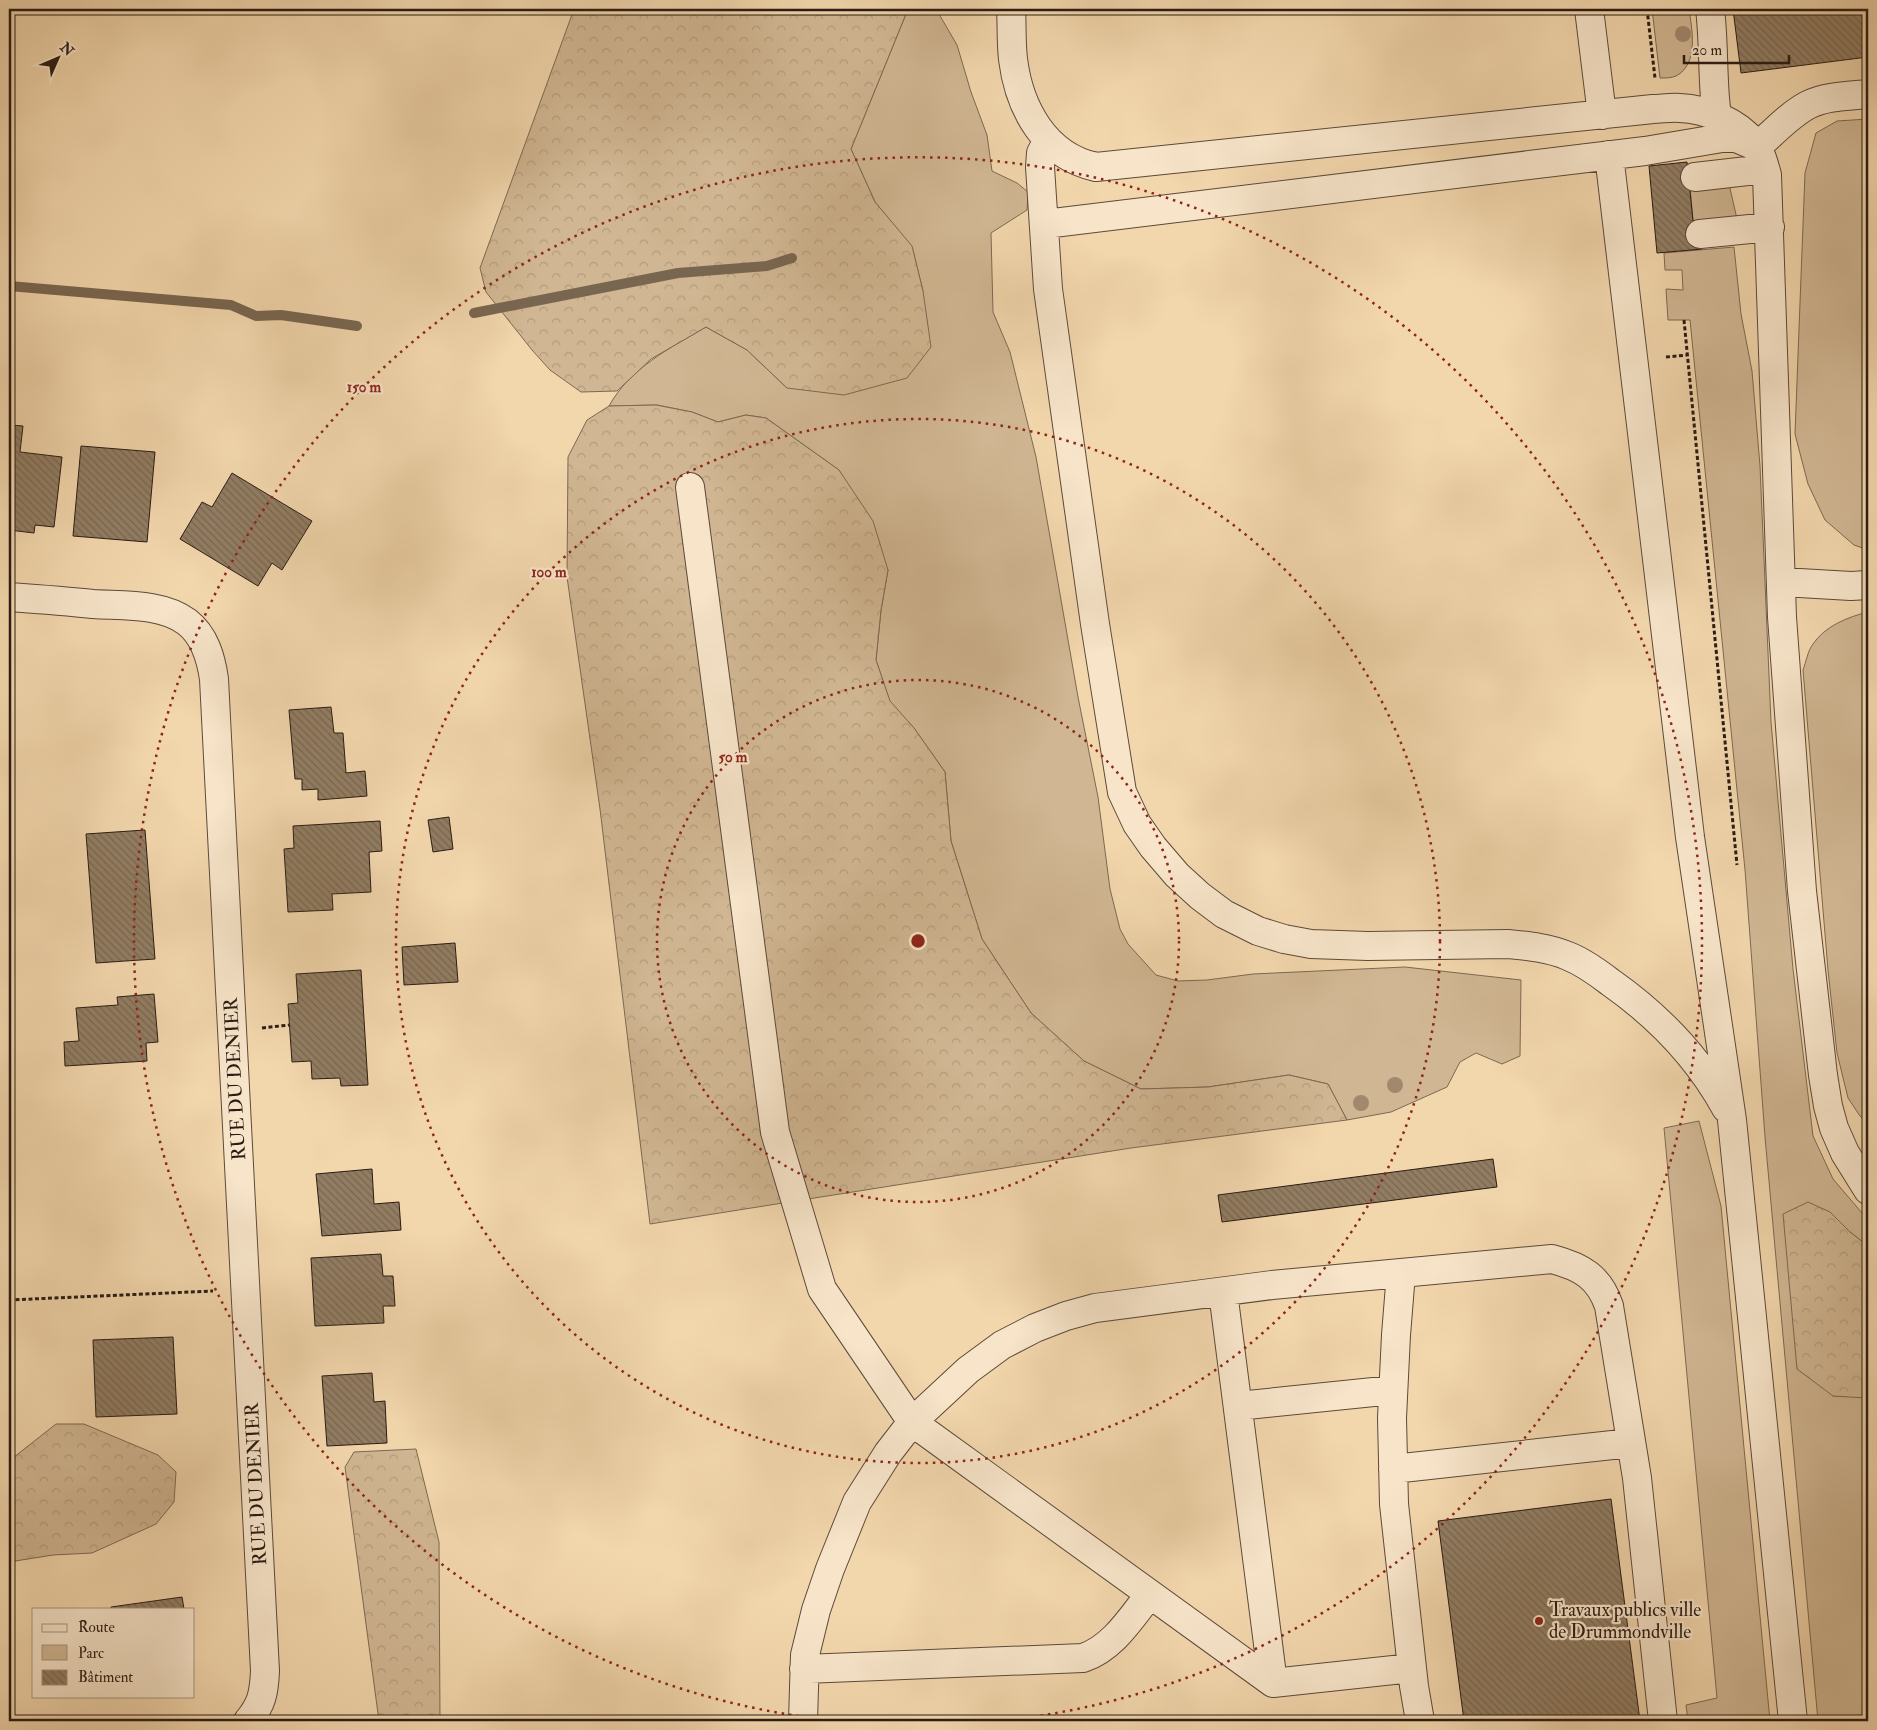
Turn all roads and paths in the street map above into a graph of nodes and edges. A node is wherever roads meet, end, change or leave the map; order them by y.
1 (1011, 9) edge
2 (1589, 9) edge
3 (1647, 9) edge
4 (1710, 9) edge
5 (1655, 79) dead end
6 (1868, 94) edge
7 (1602, 115) junction
8 (1719, 127) junction
9 (1048, 140) junction
10 (1609, 155) junction
11 (1761, 158) junction
12 (1695, 177) dead end
13 (1044, 224) junction
14 (1770, 227) junction
15 (1700, 234) dead end
16 (1684, 320) dead end
17 (690, 486) dead end
18 (1782, 582) junction
19 (1868, 585) edge
20 (9, 597) edge
21 (1736, 866) dead end
22 (1732, 1120) junction
23 (1868, 1190) edge
24 (1401, 1273) junction
25 (222, 1291) dead end
26 (1223, 1292) junction
27 (9, 1300) edge
28 (1393, 1390) junction
29 (1238, 1406) junction
30 (912, 1422) junction
31 (1631, 1443) junction
32 (1393, 1469) junction
33 (1150, 1594) junction
34 (804, 1668) junction
35 (1412, 1668) junction
36 (1273, 1683) junction
37 (248, 1721) edge
38 (803, 1721) edge
39 (1420, 1721) edge
40 (1663, 1721) edge
41 (1793, 1721) edge

1 - 9 street
2 - 7 street
3 - 5 path
4 - 8 street
6 - 11 street
7 - 8 street
7 - 9 street
8 - 10 street
8 - 11 street
9 - 13 street
10 - 13 street
10 - 22 street
11 - 12 street
11 - 14 street
13 - 22 street
14 - 15 street
14 - 18 street
16 - 21 path
17 - 30 street
18 - 19 street
18 - 23 street
20 - 37 street, RUE DU DENIER
22 - 41 street
24 - 26 street
24 - 28 street
24 - 31 street
25 - 27 path
26 - 29 street
26 - 30 street
28 - 29 street
28 - 32 street
29 - 36 street
30 - 33 street
30 - 34 street
31 - 32 street
31 - 40 street
32 - 35 street
33 - 34 street
33 - 36 street
34 - 38 street
35 - 36 street
35 - 39 street

